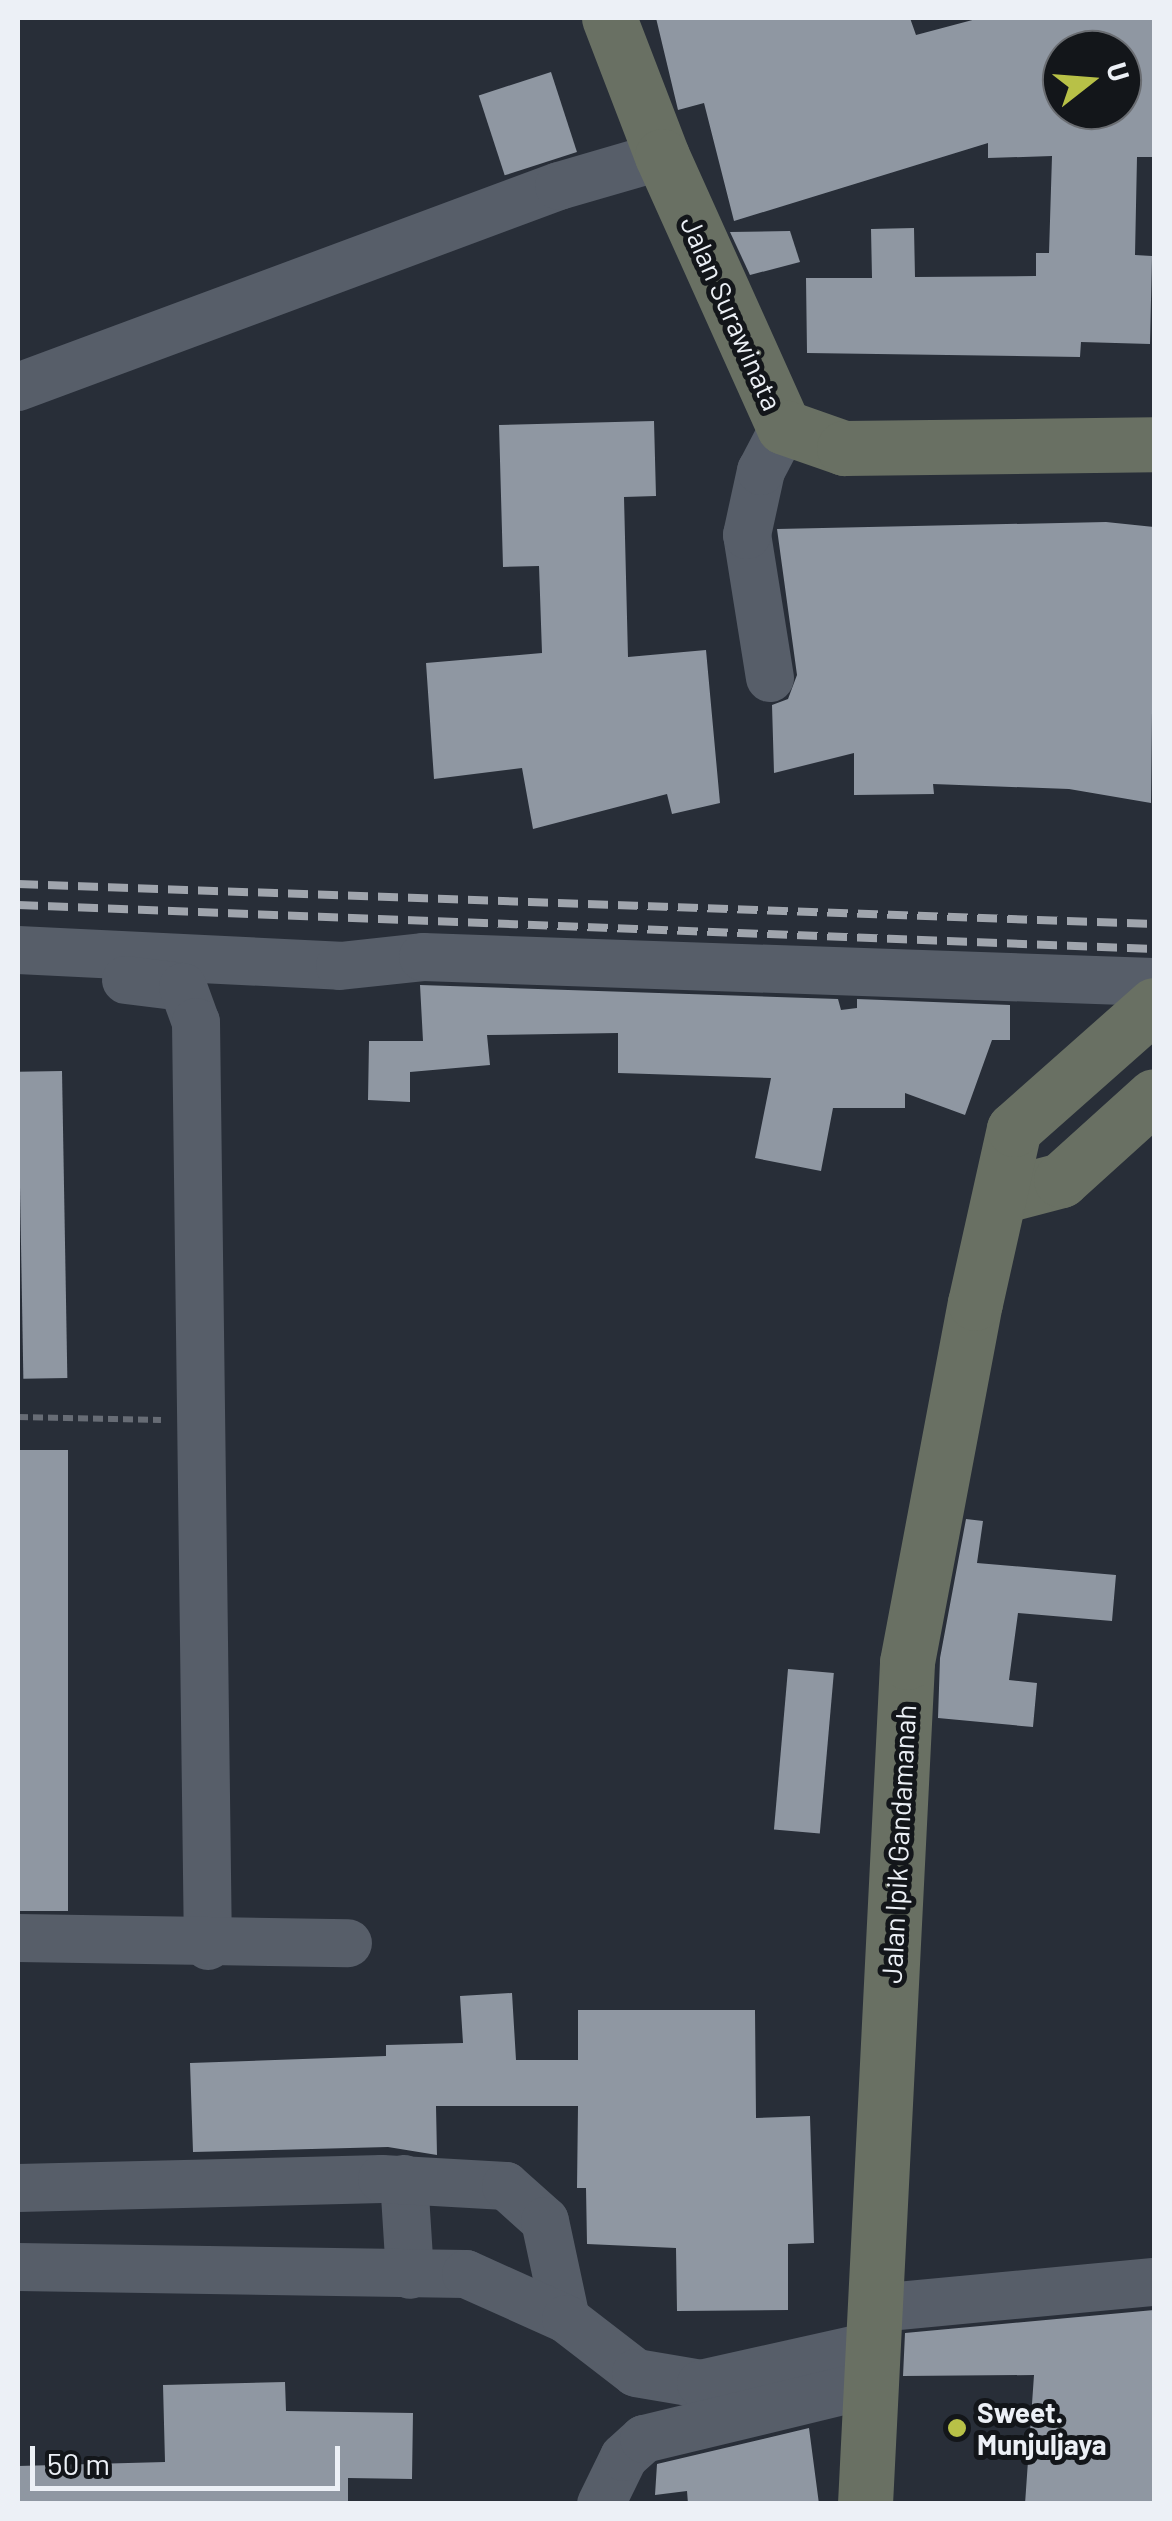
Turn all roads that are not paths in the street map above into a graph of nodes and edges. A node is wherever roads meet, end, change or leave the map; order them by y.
1 (622, 22) edge
2 (662, 156) junction
3 (18, 387) edge
4 (784, 426) junction
5 (1154, 444) edge
6 (770, 678) dead end
7 (18, 950) edge
8 (18, 974) edge
9 (1154, 982) edge
10 (1154, 1006) edge
11 (1154, 1096) edge
12 (1004, 1195) junction
13 (18, 1938) edge
14 (348, 1942) dead end
15 (208, 1946) junction
16 (404, 2179) junction
17 (18, 2188) edge
18 (18, 2268) edge
19 (410, 2275) junction
20 (1154, 2282) edge
21 (566, 2320) junction
22 (874, 2346) junction
23 (600, 2504) edge
24 (866, 2504) edge

1 - 2 main road, Jalan Surawinata
2 - 3 street
2 - 4 main road, Jalan Surawinata
4 - 5 main road, Jalan Surawinata
4 - 6 street
7 - 9 street
8 - 15 street
10 - 12 main road, Jalan Ipik Gandamanah
11 - 12 main road
12 - 22 main road, Jalan Ipik Gandamanah
13 - 15 street
14 - 15 street
16 - 17 street
16 - 19 street
16 - 21 street
18 - 19 street
19 - 21 street
20 - 22 street
21 - 22 street
22 - 23 street
22 - 24 main road, Jalan Ipik Gandamanah

